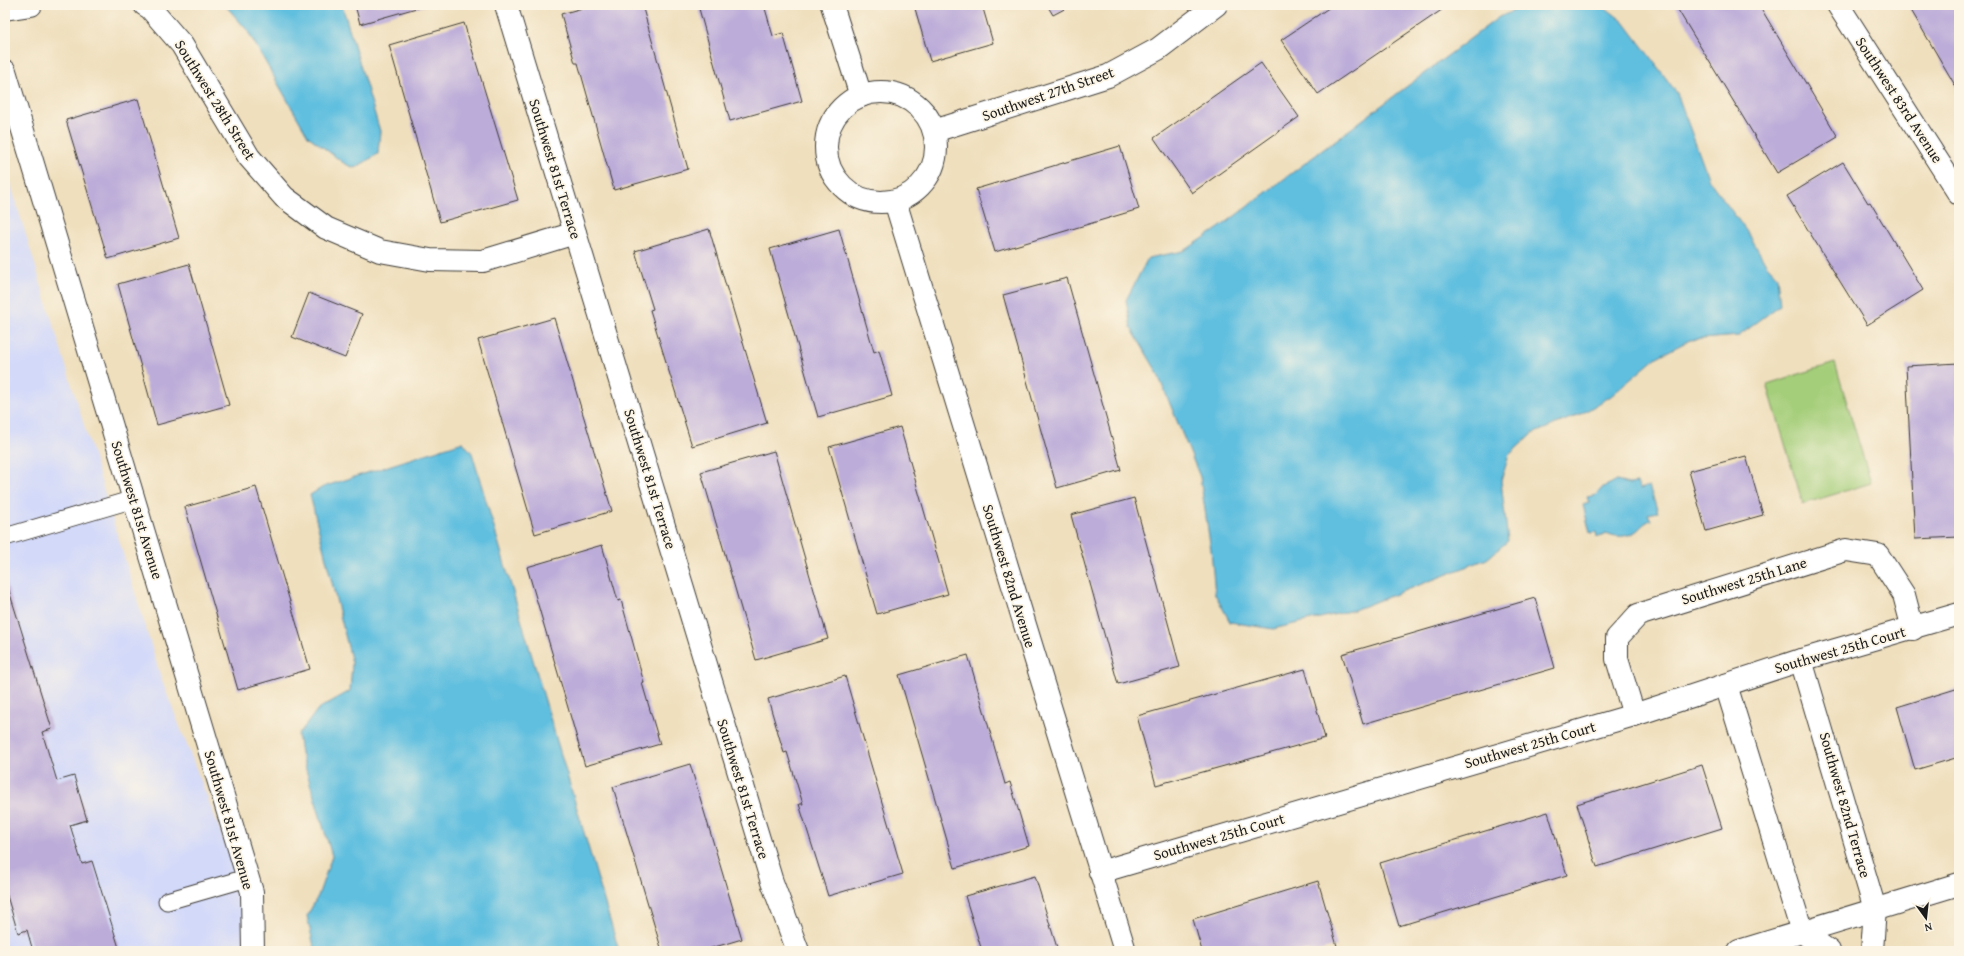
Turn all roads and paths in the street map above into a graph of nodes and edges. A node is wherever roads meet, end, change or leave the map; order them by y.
1 (31, 5) edge
2 (145, 5) edge
3 (506, 5) edge
4 (832, 5) edge
5 (1216, 5) edge
6 (1838, 5) edge
7 (5, 9) edge
8 (5, 71) edge
9 (861, 96) junction
10 (934, 131) junction
11 (1959, 194) edge
12 (895, 201) junction
13 (575, 233) junction
14 (134, 499) junction
15 (5, 537) edge
16 (1959, 614) edge
17 (1913, 629) junction
18 (1801, 660) junction
19 (1726, 685) junction
20 (1634, 715) junction
21 (1100, 872) junction
22 (247, 878) junction
23 (1959, 884) edge
24 (167, 901) dead end
25 (1875, 909) junction
26 (1802, 932) junction
27 (253, 951) edge
28 (798, 951) edge
29 (1125, 951) edge
30 (1740, 951) edge
31 (1829, 951) edge
32 (1872, 951) edge

1 - 7 street
2 - 13 street, Southwest 28th Street
3 - 13 street, Southwest 81st Terrace
4 - 9 street
5 - 10 street, Southwest 27th Street
6 - 11 street, Southwest 83rd Avenue
8 - 14 street, Southwest 81st Avenue
9 - 10 street
9 - 12 street
10 - 12 street
12 - 21 street, Southwest 82nd Avenue
13 - 28 street, Southwest 81st Terrace
14 - 15 lane
14 - 22 street, Southwest 81st Avenue
16 - 17 street, Southwest 25th Court
17 - 18 street, Southwest 25th Court
17 - 20 street, Southwest 25th Lane
18 - 19 street, Southwest 25th Court
18 - 25 street, Southwest 82nd Terrace
19 - 20 street, Southwest 25th Court
19 - 26 street
20 - 21 street, Southwest 25th Court
21 - 29 street, Southwest 82nd Avenue
22 - 24 lane
22 - 27 street, Southwest 81st Avenue
23 - 25 street
25 - 26 street
25 - 32 street, Southwest 82nd Terrace
26 - 30 street
26 - 31 street

